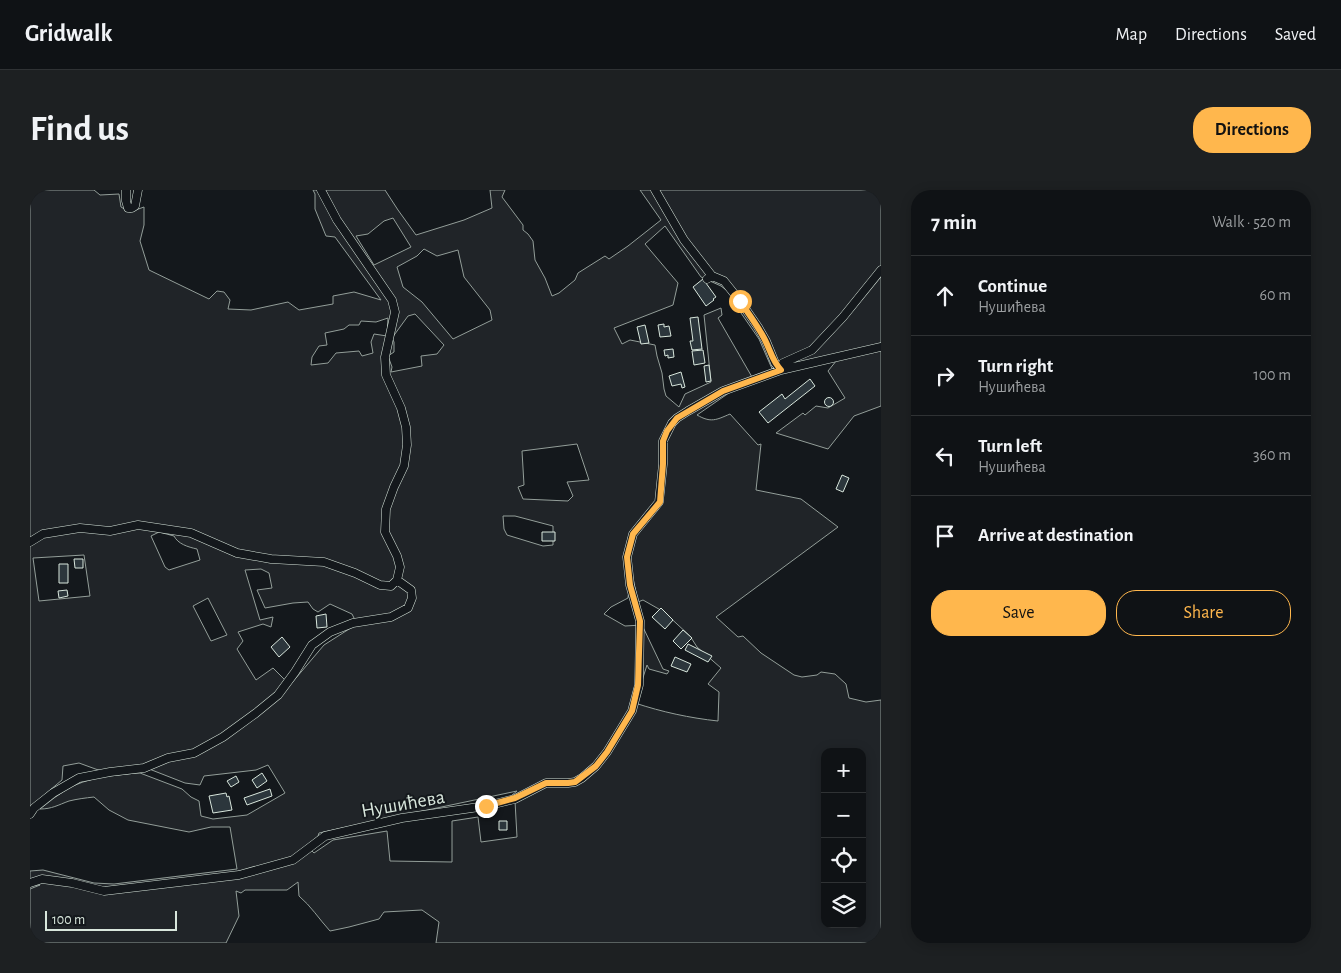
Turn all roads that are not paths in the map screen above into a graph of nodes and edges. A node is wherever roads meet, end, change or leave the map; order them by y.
1 (126, 190) edge
2 (138, 190) edge
3 (321, 190) edge
4 (654, 190) edge
5 (881, 270) edge
6 (881, 347) edge
7 (781, 370) junction
8 (30, 542) edge
9 (397, 580) junction
10 (30, 814) edge
11 (30, 883) edge

1 - 2 street
3 - 9 street
4 - 7 street
5 - 7 street
6 - 7 street, Нушићева
7 - 11 street, Нушићева
8 - 9 street
9 - 10 street

